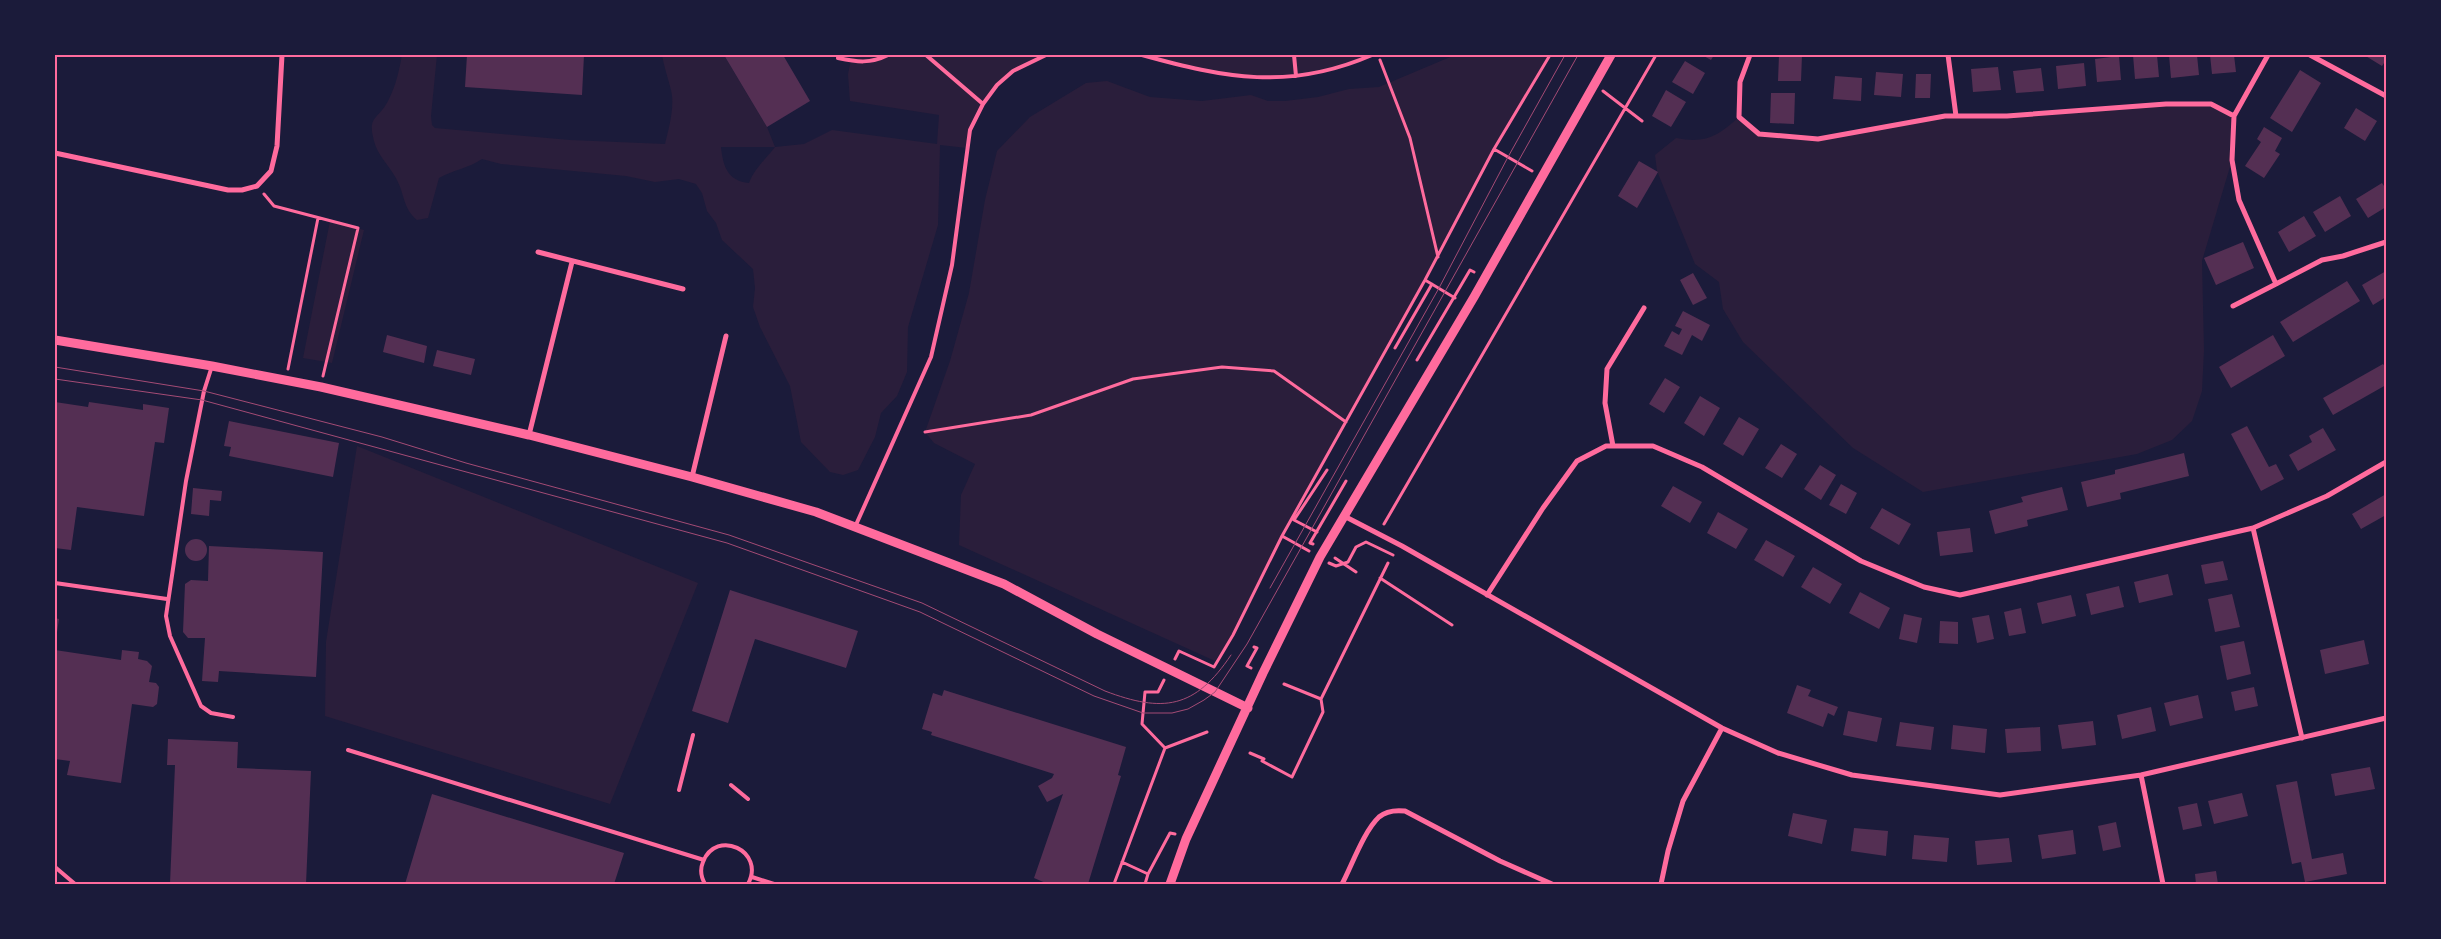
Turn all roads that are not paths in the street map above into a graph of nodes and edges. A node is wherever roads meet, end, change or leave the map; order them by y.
1 (282, 55) edge
2 (888, 55) edge
3 (926, 55) edge
4 (1046, 55) edge
5 (1142, 55) edge
6 (1294, 55) edge
7 (1372, 55) edge
8 (1611, 55) edge
9 (1750, 55) edge
10 (1948, 55) edge
11 (2268, 55) edge
12 (2310, 55) edge
13 (838, 58) dead end
14 (1296, 76) junction
15 (2386, 96) edge
16 (983, 104) junction
17 (1956, 116) junction
18 (2234, 116) junction
19 (55, 153) edge
20 (2386, 242) edge
21 (538, 252) dead end
22 (572, 262) junction
23 (2276, 284) junction
24 (683, 289) dead end
25 (2233, 306) dead end
26 (1644, 308) dead end
27 (726, 336) dead end
28 (55, 340) edge
29 (212, 366) junction
30 (529, 435) junction
31 (1613, 446) junction
32 (2386, 462) edge
33 (692, 477) junction
34 (1344, 516) junction
35 (854, 528) junction
36 (2253, 528) junction
37 (55, 583) edge
38 (1487, 595) junction
39 (167, 599) junction
40 (1248, 708) junction
41 (233, 717) dead end
42 (2386, 718) edge
43 (1722, 728) junction
44 (693, 735) dead end
45 (2302, 738) junction
46 (348, 750) dead end
47 (2141, 775) junction
48 (731, 785) dead end
49 (679, 790) dead end
50 (748, 799) dead end
51 (704, 860) junction
52 (55, 868) edge
53 (752, 877) junction
54 (75, 884) edge
55 (705, 884) edge
56 (748, 884) edge
57 (774, 884) edge
58 (1170, 884) edge
59 (1342, 884) edge
60 (1552, 884) edge
61 (1661, 884) edge
62 (2163, 884) edge

1 - 19 street
2 - 13 lane
3 - 16 lane
4 - 16 lane
5 - 14 lane
6 - 14 lane
7 - 14 lane
8 - 34 street
9 - 17 street
10 - 17 street
11 - 18 street
12 - 15 street
16 - 35 lane
17 - 18 street
18 - 23 street
20 - 23 street
21 - 22 street
22 - 24 street
22 - 30 street
23 - 25 street
26 - 31 street
27 - 33 street
28 - 29 street
29 - 30 street
29 - 39 lane
30 - 33 street
31 - 36 street
31 - 38 street
32 - 36 street
33 - 35 street
34 - 38 street
34 - 40 street
35 - 40 street
36 - 45 street
37 - 39 lane
38 - 43 street
39 - 41 lane
40 - 58 street
42 - 45 street
43 - 47 street
43 - 61 street
44 - 49 lane
45 - 47 street
46 - 51 lane
47 - 62 street
48 - 50 lane
51 - 53 lane
51 - 55 lane
52 - 54 lane
53 - 56 lane
53 - 57 lane
59 - 60 street

